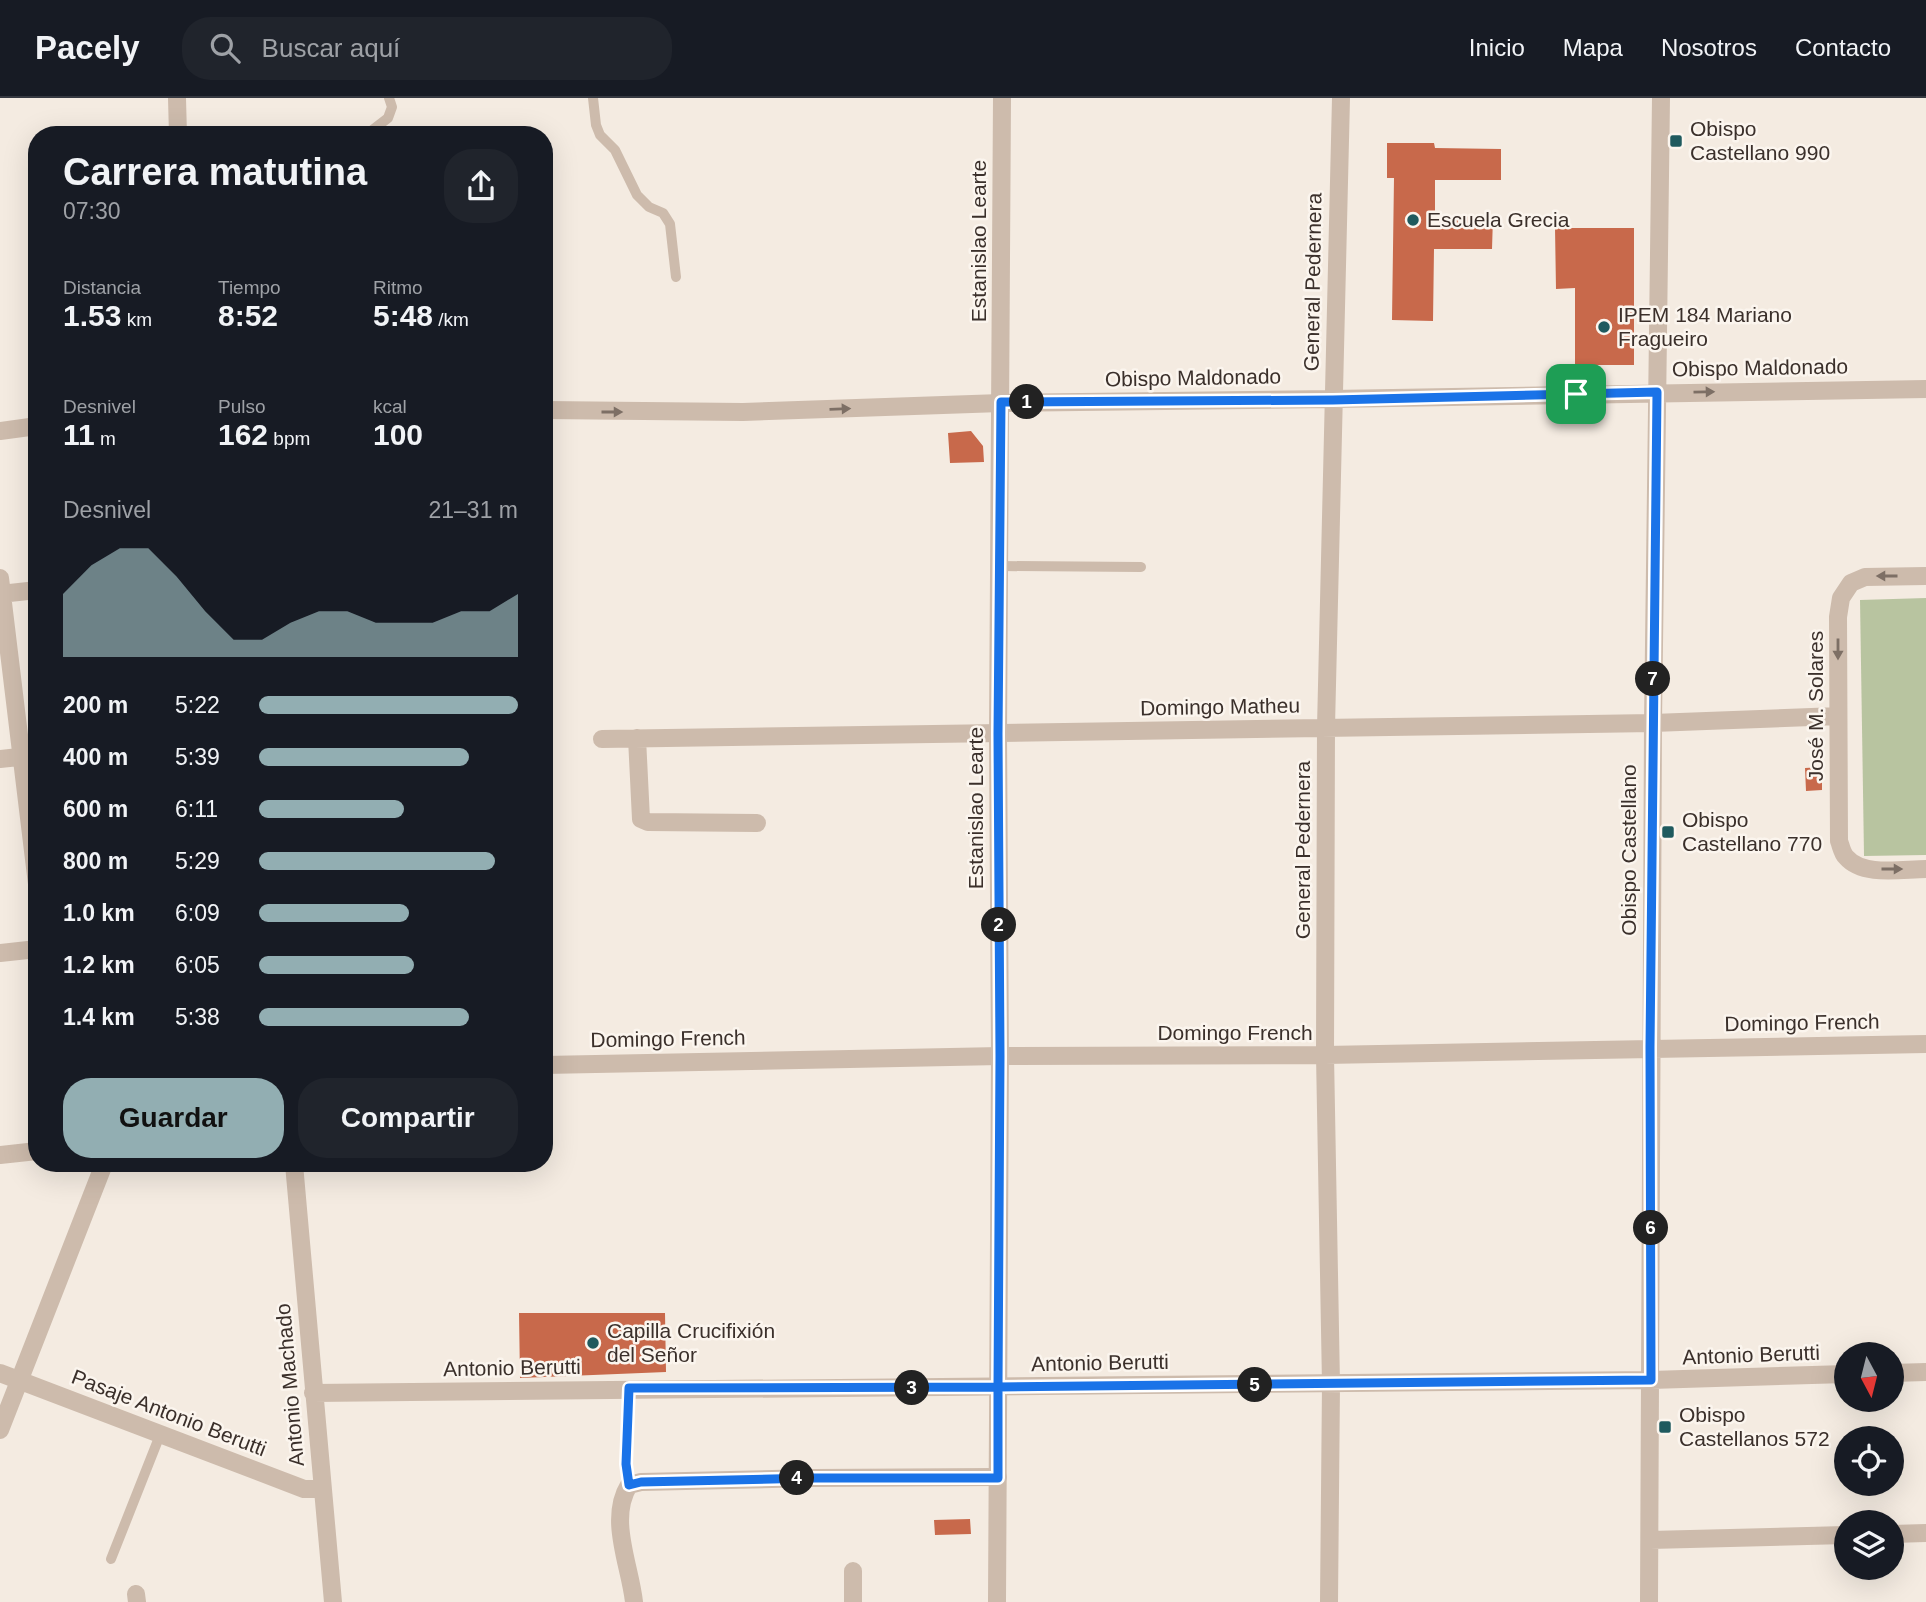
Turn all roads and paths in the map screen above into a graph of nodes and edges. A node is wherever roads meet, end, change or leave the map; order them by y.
1 (177, 98) edge
2 (389, 98) edge
3 (593, 98) edge
4 (1002, 98) edge
5 (1341, 98) edge
6 (1661, 98) edge
7 (178, 126) edge
8 (378, 126) edge
9 (677, 277) dead end
10 (1926, 389) edge
11 (1657, 392) junction
12 (1333, 400) junction
13 (1001, 402) junction
14 (553, 410) edge
15 (28, 427) edge
16 (0, 431) edge
17 (1000, 566) junction
18 (1141, 567) dead end
19 (1926, 576) edge
20 (1, 589) edge
21 (28, 590) edge
22 (1838, 716) junction
23 (1653, 723) junction
24 (1326, 727) junction
25 (998, 734) junction
26 (602, 738) dead end
27 (637, 738) junction
28 (28, 750) edge
29 (28, 756) edge
30 (0, 759) edge
31 (757, 823) dead end
32 (1926, 869) edge
33 (28, 950) edge
34 (0, 953) edge
35 (1926, 1044) edge
36 (1650, 1047) junction
37 (1325, 1055) junction
38 (1000, 1056) junction
39 (553, 1065) edge
40 (28, 1152) edge
41 (0, 1155) edge
42 (101, 1172) edge
43 (295, 1172) edge
44 (1926, 1372) edge
45 (0, 1373) edge
46 (1904, 1373) edge
47 (1834, 1374) edge
48 (18, 1380) junction
49 (1651, 1380) junction
50 (1331, 1384) junction
51 (998, 1387) junction
52 (629, 1388) junction
53 (313, 1393) junction
54 (0, 1430) edge
55 (160, 1435) junction
56 (998, 1478) junction
57 (629, 1485) junction
58 (322, 1489) junction
59 (1926, 1533) edge
60 (1904, 1534) edge
61 (1834, 1535) edge
62 (1650, 1540) junction
63 (111, 1559) dead end
64 (853, 1571) dead end
65 (333, 1602) edge
66 (634, 1602) edge
67 (853, 1602) edge
68 (997, 1602) edge
69 (1329, 1602) edge
70 (1649, 1602) edge

1 - 7 street
2 - 8 lane
3 - 9 lane
4 - 13 street, Estanislao Learte
5 - 12 street, General Pedernera
6 - 11 street, Obispo Castellano
11 -> 10 street, Obispo Maldonado
11 - 12 street, Obispo Maldonado
11 - 23 street, Obispo Castellano
12 - 13 street, Obispo Maldonado
12 - 24 street, General Pedernera
14 -> 13 street, Obispo Maldonado
13 - 17 street, Estanislao Learte
15 - 16 street
17 - 18 lane
17 - 25 street, Estanislao Learte
19 -> 22 street, José M. Solares
20 - 21 street
20 - 28 street
22 - 23 street, Domingo Matheu
22 -> 32 street, José M. Solares
23 - 24 street, Domingo Matheu
23 - 36 street, Obispo Castellano
24 - 25 street, Domingo Matheu
24 - 37 street, General Pedernera
25 - 27 street, Domingo Matheu
25 - 38 street, Estanislao Learte
26 - 27 street, Domingo Matheu
27 - 31 street
29 - 30 street
33 - 34 street
35 - 36 street, Domingo French
36 - 37 street, Domingo French
36 - 49 street, Obispo Castellano
37 - 38 street, Domingo French
37 - 50 street, General Pedernera
38 - 39 street, Domingo French
38 - 51 street, Estanislao Learte
40 - 41 street
42 - 48 street
43 - 53 street, Antonio Machado
44 - 46 street
45 - 48 street, Pasaje Antonio Berutti
47 - 49 street, Antonio Berutti
48 - 54 street
48 - 55 street, Pasaje Antonio Berutti
49 - 50 street, Antonio Berutti
49 - 62 street, Obispo Castellano
50 - 51 street, Antonio Berutti
50 - 69 street, General Pedernera
51 - 52 street, Antonio Berutti
51 - 56 street, Estanislao Learte
52 - 53 street, Antonio Berutti
52 - 57 lane
53 - 58 street, Antonio Machado
55 - 58 street, Pasaje Antonio Berutti
55 - 63 lane
56 - 57 street
56 - 68 street, Estanislao Learte
57 - 66 street
58 - 65 street, Antonio Machado
59 - 60 street
61 - 62 street
62 - 70 street, Obispo Castellano
64 - 67 street

